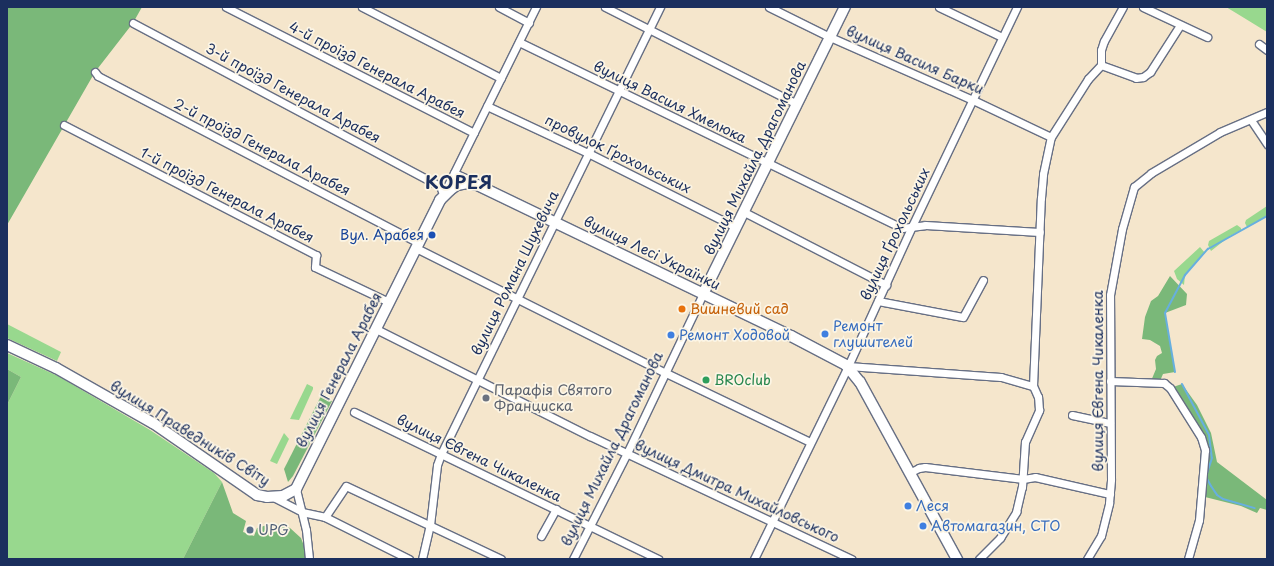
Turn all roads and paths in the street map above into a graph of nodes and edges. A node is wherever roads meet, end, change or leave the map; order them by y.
1 (226, 7) edge
2 (362, 7) edge
3 (499, 7) edge
4 (536, 7) edge
5 (605, 7) edge
6 (660, 7) edge
7 (769, 7) edge
8 (845, 7) edge
9 (939, 7) edge
10 (1017, 7) edge
11 (1123, 7) edge
12 (1143, 7) edge
13 (133, 23) dead end
14 (528, 23) junction
15 (1180, 25) junction
16 (650, 29) junction
17 (830, 37) junction
18 (1002, 37) junction
19 (1207, 37) dead end
20 (519, 42) junction
21 (1259, 44) dead end
22 (1267, 50) edge
23 (1101, 65) junction
24 (95, 72) dead end
25 (501, 78) junction
26 (620, 92) junction
27 (973, 100) junction
28 (797, 104) junction
29 (487, 106) junction
30 (1267, 112) edge
31 (1251, 120) junction
32 (64, 125) dead end
33 (474, 133) junction
34 (1051, 137) junction
35 (1267, 144) edge
36 (588, 153) junction
37 (768, 164) junction
38 (454, 173) junction
39 (487, 188) junction
40 (442, 197) junction
41 (744, 212) junction
42 (555, 221) junction
43 (912, 226) junction
44 (736, 227) junction
45 (1040, 232) junction
46 (417, 246) junction
47 (984, 280) dead end
48 (886, 285) junction
49 (703, 294) junction
50 (518, 299) junction
51 (878, 301) junction
52 (389, 302) junction
53 (376, 329) junction
54 (7, 345) edge
55 (848, 366) junction
56 (666, 373) junction
57 (478, 380) junction
58 (1110, 381) junction
59 (1032, 386) junction
60 (354, 412) dead end
61 (1072, 415) dead end
62 (1110, 423) junction
63 (810, 442) junction
64 (627, 453) junction
65 (441, 454) junction
66 (909, 473) junction
67 (1023, 479) junction
68 (296, 489) junction
69 (1110, 494) junction
70 (275, 498) junction
71 (556, 509) junction
72 (302, 512) junction
73 (325, 517) junction
74 (772, 522) junction
75 (430, 525) junction
76 (591, 527) junction
77 (541, 536) dead end
78 (309, 559) edge
79 (408, 559) edge
80 (422, 559) edge
81 (501, 559) edge
82 (574, 559) edge
83 (658, 559) edge
84 (754, 559) edge
85 (852, 559) edge
86 (957, 559) edge
87 (979, 559) edge
88 (1088, 559) edge
89 (1188, 559) edge

1 - 33 street, 4-й проїзд Генерала Арабея
2 - 25 street
3 - 14 street
4 - 14 street
5 - 16 street
6 - 16 street, вулиця Романа Шухевича
7 - 17 street, вулиця Василя Барки
8 - 17 main road, вулиця Михайла Драгоманова
9 - 18 street
10 - 18 street, вулиця Ґрохольських
11 - 23 street
12 - 15 street
13 - 40 street, 3-й проїзд Генерала Арабея
14 - 20 street
15 - 19 street
15 - 23 street
16 - 26 street, вулиця Романа Шухевича
16 - 28 street
17 - 27 street, вулиця Василя Барки
17 - 28 main road, вулиця Михайла Драгоманова
18 - 27 street, вулиця Ґрохольських
20 - 25 street
20 - 26 street, вулиця Василя Хмелюка
21 - 22 street
23 - 34 street
24 - 46 street, 2-й проїзд Генерала Арабея
25 - 29 street
26 - 36 street, вулиця Романа Шухевича
26 - 37 street, вулиця Василя Хмелюка
27 - 34 street, вулиця Василя Барки
27 - 43 street, вулиця Ґрохольських
28 - 37 main road, вулиця Михайла Драгоманова
29 - 33 street
29 - 36 street, провулок Ґрохольських
30 - 31 street, вулиця Євгена Чикаленка
31 - 35 street
31 - 58 street, вулиця Євгена Чикаленка
32 - 52 street, 1-й проїзд Генерала Арабея
33 - 38 street
34 - 45 street
36 - 42 street, вулиця Романа Шухевича
36 - 44 street, провулок Ґрохольських
37 - 41 main road, вулиця Михайла Драгоманова
37 - 43 street, вулиця Василя Хмелюка
38 - 39 street
38 - 40 street
39 - 40 main road, вулиця Лесі Українки
39 - 42 main road, вулиця Лесі Українки
40 - 46 main road, вулиця Генерала Арабея
41 - 44 main road, вулиця Михайла Драгоманова
41 - 48 street
42 - 49 main road, вулиця Лесі Українки
42 - 50 street, вулиця Романа Шухевича
43 - 45 street, вулиця Василя Хмелюка
43 - 48 street, вулиця Ґрохольських
44 - 49 main road, вулиця Михайла Драгоманова
45 - 59 street
46 - 50 street, 2-й проїзд Генерала Арабея
46 - 52 main road, вулиця Генерала Арабея
47 - 51 street
48 - 51 street, вулиця Ґрохольських
49 - 55 main road, вулиця Лесі Українки
49 - 56 street, вулиця Михайла Драгоманова
50 - 56 street, 2-й проїзд Генерала Арабея
50 - 57 street, вулиця Романа Шухевича
51 - 55 street, вулиця Ґрохольських
52 - 53 main road, вулиця Генерала Арабея
53 - 57 street, вулиця Дмитра Михайловського
53 - 68 main road, вулиця Генерала Арабея
54 - 70 main road, вулиця Праведників Світу
55 - 59 street
55 - 63 street, вулиця Ґрохольських
55 - 66 main road, вулиця Лесі Українки
56 - 63 street, 2-й проїзд Генерала Арабея
56 - 64 street, вулиця Михайла Драгоманова
57 - 64 street, вулиця Дмитра Михайловського
57 - 65 street, вулиця Романа Шухевича
58 - 62 street, вулиця Євгена Чикаленка
58 - 89 street
59 - 67 street
60 - 65 street, вулиця Євгена Чикаленка
61 - 62 street
62 - 69 street, вулиця Євгена Чикаленка
63 - 74 street, вулиця Ґрохольських
64 - 74 street, вулиця Дмитра Михайловського
64 - 76 street, вулиця Михайла Драгоманова
65 - 71 street, вулиця Євгена Чикаленка
65 - 75 street, вулиця Романа Шухевича
66 - 67 street
66 - 86 main road, вулиця Лесі Українки
67 - 69 street
67 - 87 street
68 - 70 main road, вулиця Праведників Світу
68 - 72 street
69 - 88 street, вулиця Євгена Чикаленка
70 - 72 street
71 - 76 street, вулиця Євгена Чикаленка
71 - 77 street
72 - 73 street
72 - 78 street
73 - 75 street
73 - 79 street
74 - 84 street, вулиця Ґрохольських
74 - 85 street, вулиця Дмитра Михайловського
75 - 80 street, вулиця Романа Шухевича
75 - 81 street
76 - 82 street, вулиця Михайла Драгоманова
76 - 83 street, вулиця Євгена Чикаленка

